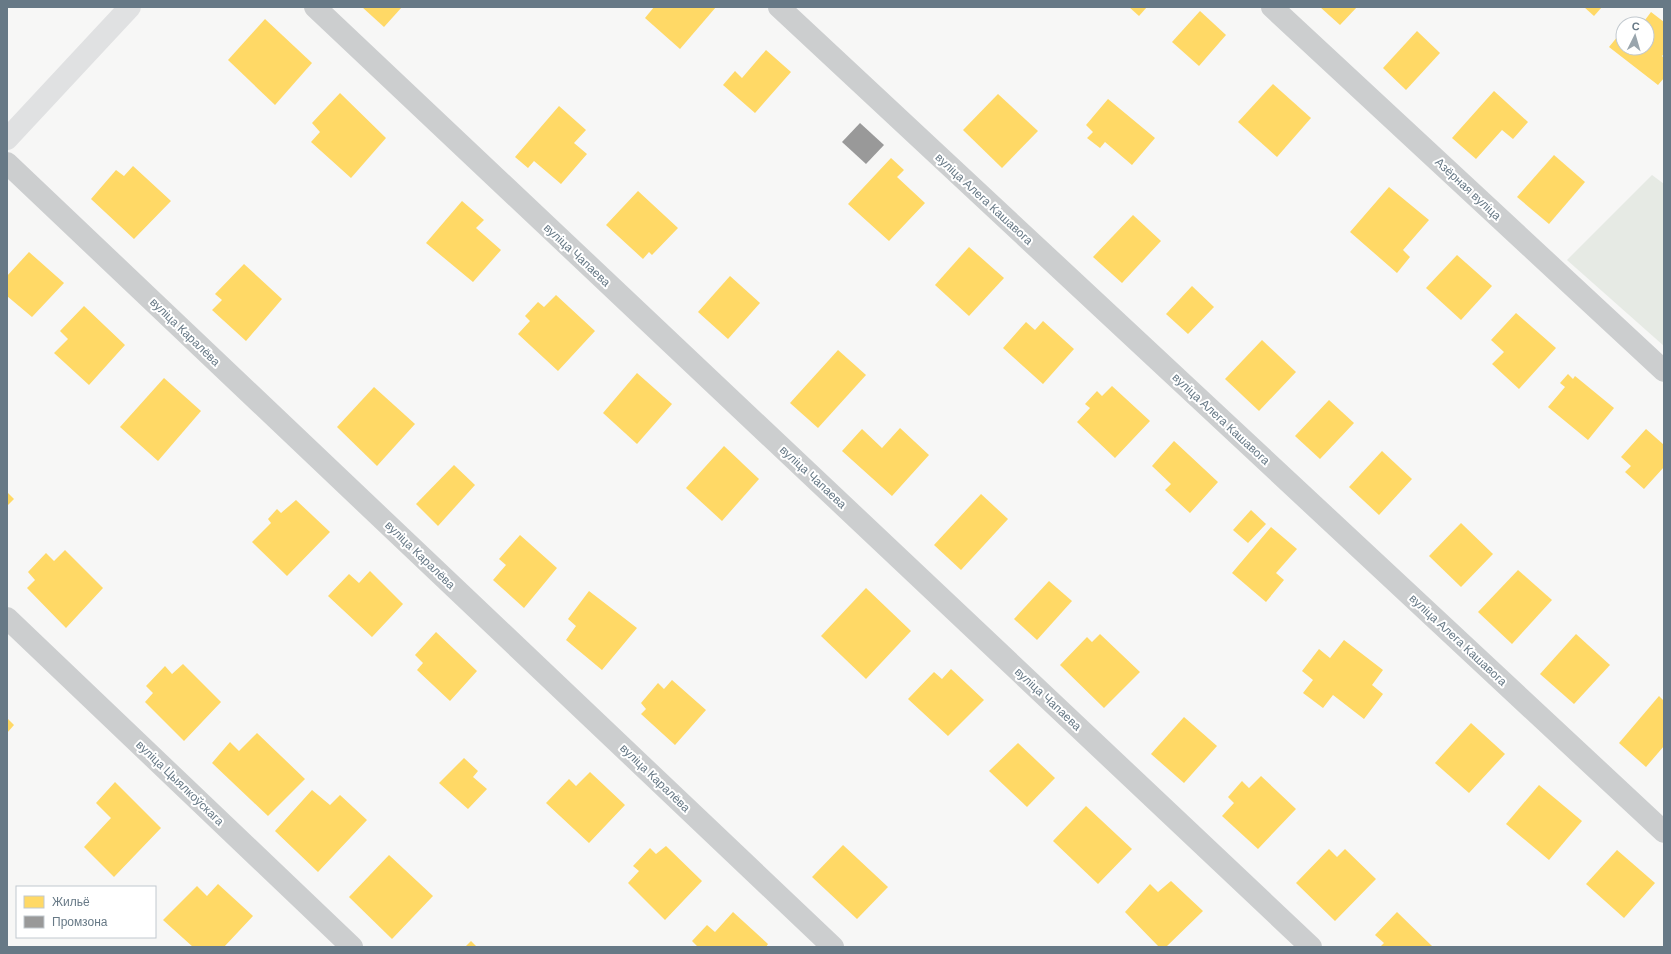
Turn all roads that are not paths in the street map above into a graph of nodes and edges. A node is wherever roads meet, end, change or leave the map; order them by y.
1 (130, 7) edge
2 (315, 7) edge
3 (779, 7) edge
4 (1272, 7) edge
5 (7, 139) edge
6 (7, 162) edge
7 (1664, 371) edge
8 (7, 618) edge
9 (1664, 832) edge
10 (352, 947) edge
11 (833, 947) edge
12 (1311, 947) edge

1 - 5 street
2 - 12 street, вуліца Чапаева
3 - 9 street, вуліца Алега Кашавога
4 - 7 street, Азёрная вуліца
6 - 11 street, вуліца Каралёва
8 - 10 street, вуліца Цыялкоўскага

